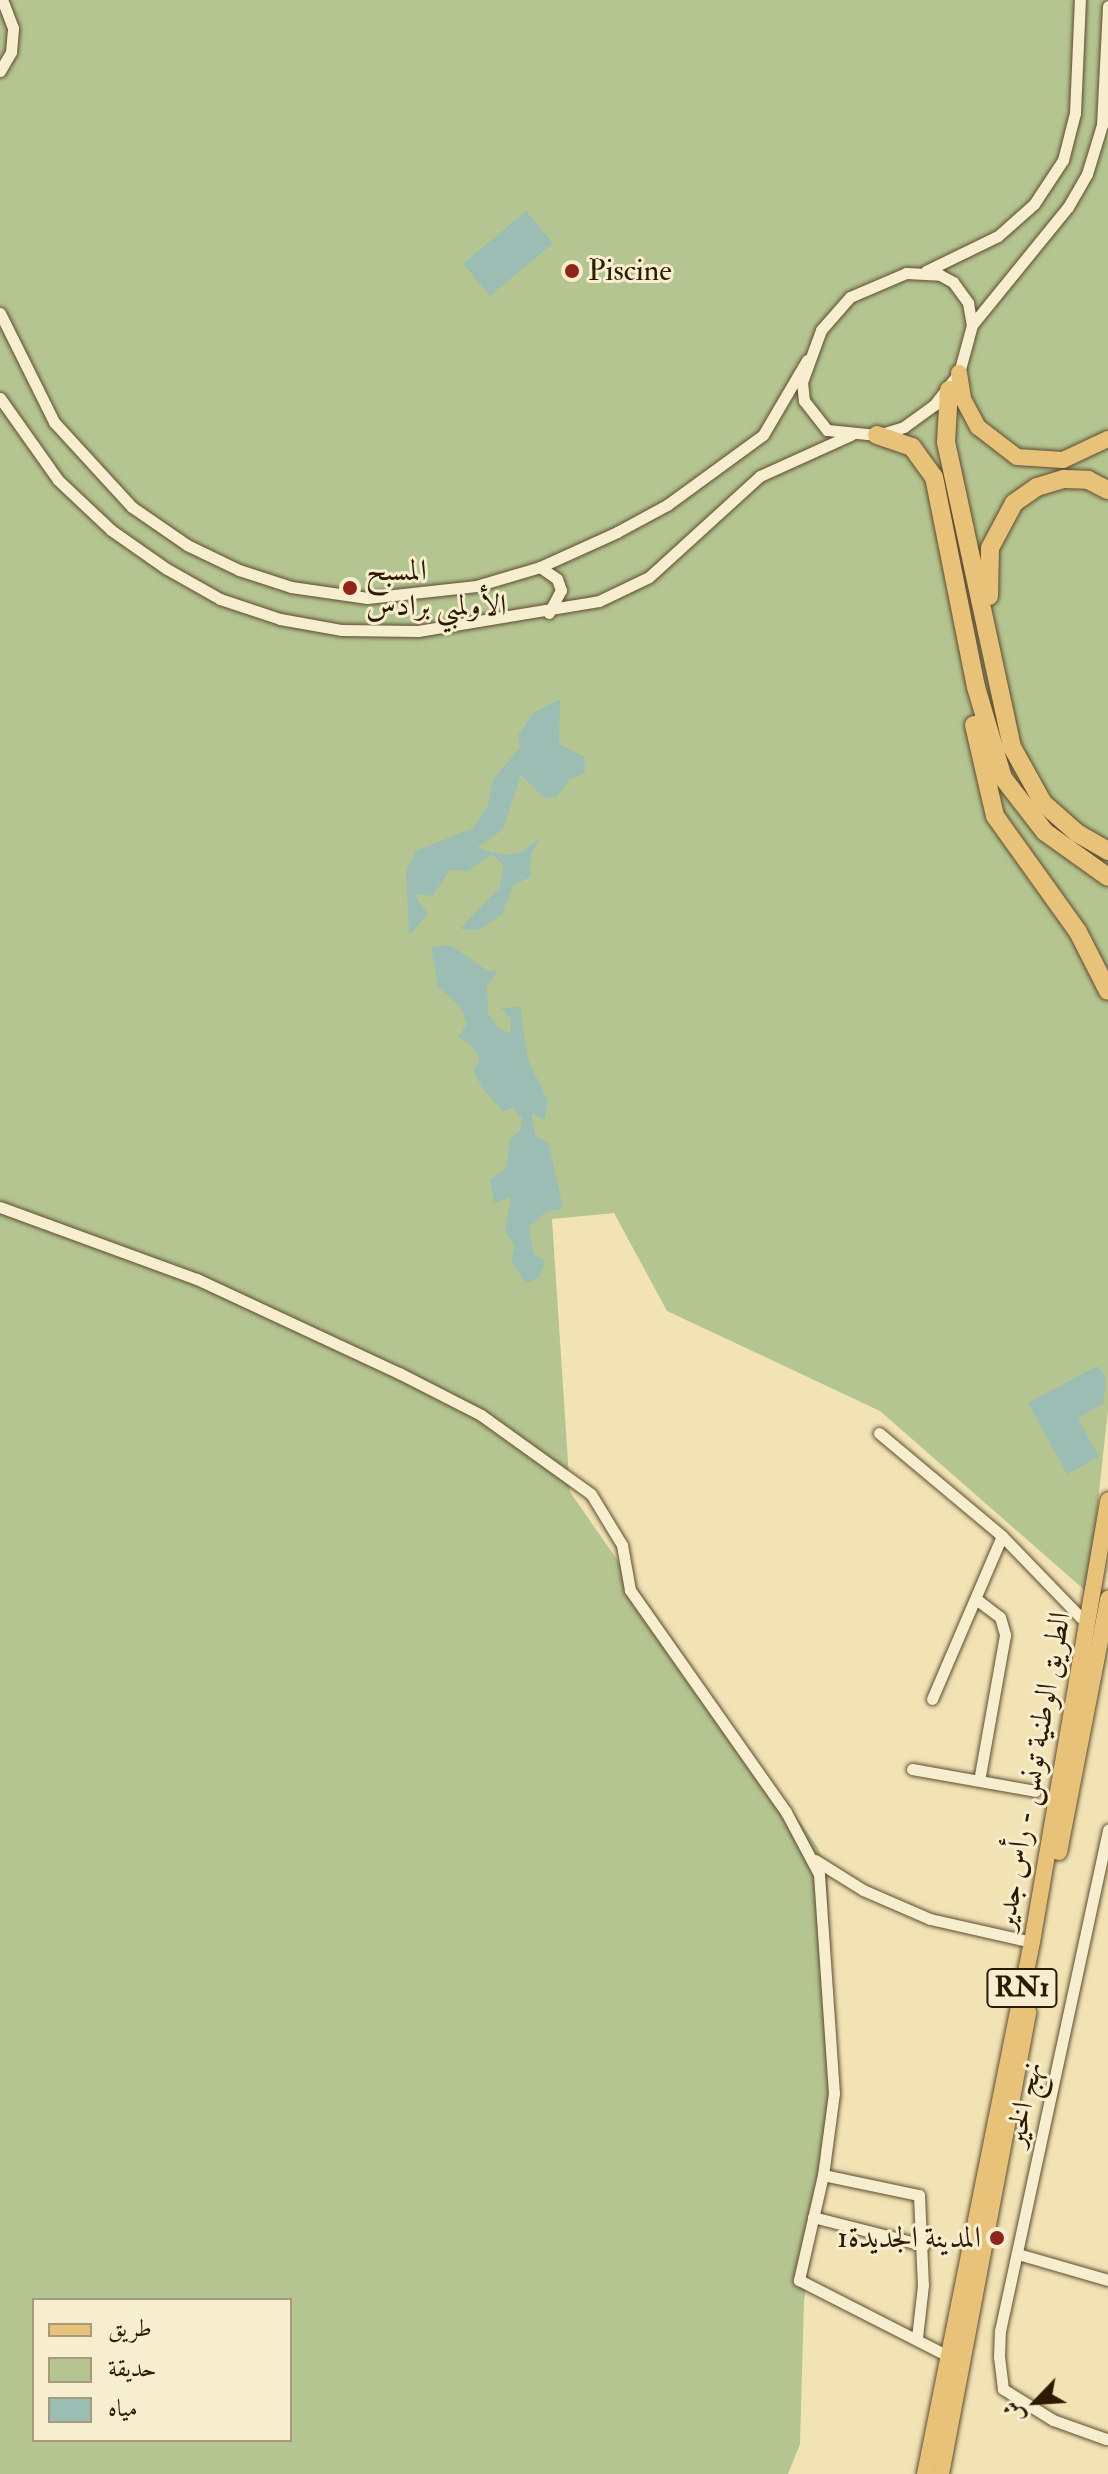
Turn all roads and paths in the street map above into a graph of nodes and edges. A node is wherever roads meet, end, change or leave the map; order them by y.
1 (2, 0) edge
2 (1080, 0) edge
3 (1108, 6) edge
4 (0, 71) edge
5 (922, 272) junction
6 (0, 313) edge
7 (972, 325) junction
8 (807, 360) junction
9 (959, 373) junction
10 (949, 390) junction
11 (0, 398) edge
12 (851, 435) junction
13 (877, 435) junction
14 (1108, 439) edge
15 (1108, 490) edge
16 (540, 567) junction
17 (549, 613) junction
18 (964, 627) junction
19 (1108, 850) edge
20 (1108, 877) edge
21 (1108, 991) edge
22 (0, 1207) edge
23 (879, 1433) dead end
24 (1108, 1500) edge
25 (1002, 1536) junction
26 (976, 1599) junction
27 (1108, 1599) edge
28 (1086, 1623) junction
29 (932, 1699) dead end
30 (912, 1769) dead end
31 (979, 1781) junction
32 (1035, 1791) dead end
33 (1108, 1830) edge
34 (815, 1860) junction
35 (1032, 1942) junction
36 (823, 2175) junction
37 (813, 2217) junction
38 (923, 2245) junction
39 (1018, 2254) junction
40 (1108, 2280) edge
41 (917, 2338) junction
42 (948, 2356) junction
43 (1106, 2439) edge
44 (925, 2474) edge
45 (941, 2474) edge

1 - 4 street
2 - 5 street
3 - 7 street
5 - 7 street
5 - 8 street
6 - 16 street
7 - 9 street
8 - 12 street
8 - 16 street
9 - 10 street
9 - 14 main road
10 - 13 street
10 - 19 highway
11 - 17 street
12 - 13 street
12 - 17 street
13 - 18 highway
15 - 19 highway
16 - 17 street
18 - 20 highway
18 - 21 highway
22 - 34 street
23 - 25 street
24 - 28 main road, الطريق الوطنية تونس - رأس جدير / RN1
25 - 26 street
25 - 28 street
26 - 29 street
26 - 31 street
27 - 45 main road, الطريق الوطنية تونس - رأس جدير / RN1
28 - 35 main road, الطريق الوطنية تونس - رأس جدير / RN1
30 - 31 street
31 - 32 street
33 - 39 street, نهج الخير
34 - 35 street
34 - 36 street
35 - 42 main road, الطريق الوطنية تونس - رأس جدير / RN1
36 - 37 street
36 - 38 street
37 - 38 street
37 - 41 street
38 - 41 street
39 - 40 street
39 - 43 street, نهج الخير
41 - 42 street
42 - 44 main road, الطريق الوطنية تونس - رأس جدير / RN1

